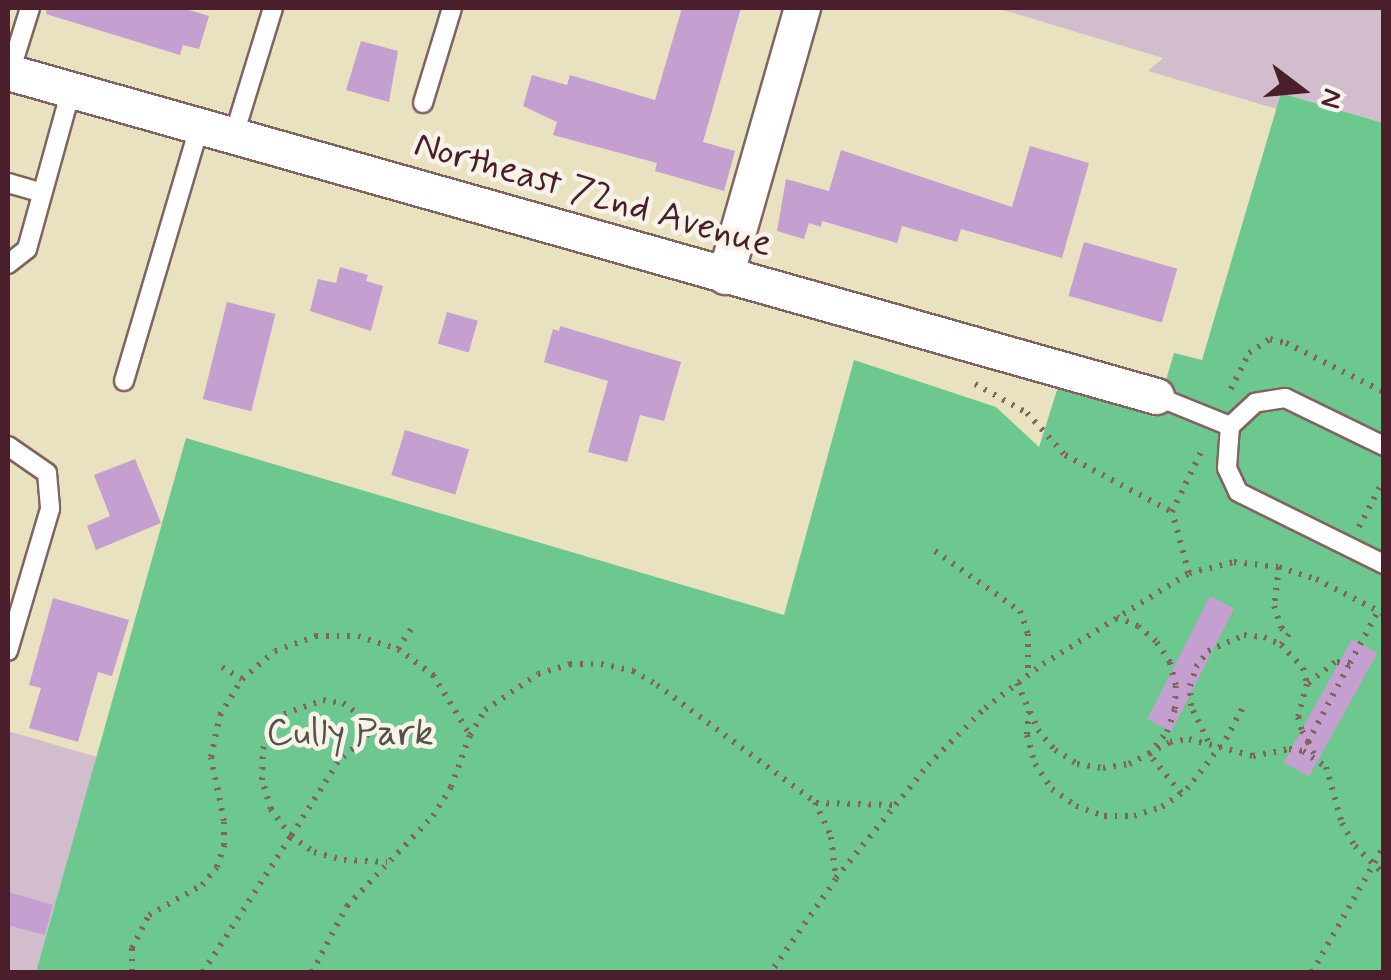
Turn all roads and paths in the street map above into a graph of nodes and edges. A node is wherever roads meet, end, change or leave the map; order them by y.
1 (30, 8) edge
2 (273, 8) edge
3 (452, 8) edge
4 (802, 8) edge
5 (9, 72) edge
6 (71, 90) junction
7 (423, 103) dead end
8 (199, 128) junction
9 (233, 138) junction
10 (8, 183) edge
11 (42, 193) junction
12 (8, 264) edge
13 (725, 276) junction
14 (124, 380) dead end
15 (1156, 396) joint
16 (1230, 426) junction
17 (8, 446) edge
18 (1384, 446) edge
19 (1172, 512) dead end
20 (935, 551) dead end
21 (1384, 564) edge
22 (1279, 567) junction
23 (1188, 573) junction
24 (1381, 612) edge
25 (1116, 617) junction
26 (411, 629) dead end
27 (1282, 645) junction
28 (398, 649) junction
29 (8, 651) edge
30 (1350, 663) junction
31 (222, 667) dead end
32 (1028, 675) junction
33 (242, 679) junction
34 (1017, 684) junction
35 (1307, 684) junction
36 (1030, 705) junction
37 (1244, 705) dead end
38 (470, 735) junction
39 (1308, 742) junction
40 (1209, 743) junction
41 (1149, 754) junction
42 (1316, 758) junction
43 (1184, 791) junction
44 (815, 802) junction
45 (895, 805) junction
46 (291, 836) junction
47 (1384, 846) edge
48 (388, 862) junction
49 (1374, 864) junction
50 (1384, 874) edge
51 (836, 879) junction
52 (132, 972) edge
53 (203, 972) edge
54 (312, 972) edge
55 (771, 972) edge
56 (1312, 972) edge

1 - 5 lane
2 - 9 lane
3 - 7 lane
4 - 13 street
5 - 6 street, Northeast 72nd Avenue
6 - 8 street, Northeast 72nd Avenue
6 - 11 lane
8 - 9 street, Northeast 72nd Avenue
8 - 14 lane
9 - 13 street, Northeast 72nd Avenue
10 - 11 lane
11 - 12 lane
13 - 15 street, Northeast 72nd Avenue
15 - 16 lane
16 - 18 lane
16 - 21 lane
17 - 29 lane
19 - 23 path
20 - 32 path
22 - 23 path
22 - 24 path
22 - 27 path
23 - 25 path
24 - 30 path
25 - 32 path
25 - 41 path
26 - 28 path
27 - 35 path
27 - 40 path
28 - 33 path
28 - 38 path
30 - 35 path
30 - 39 path
31 - 33 path
32 - 34 path
33 - 52 path
34 - 36 path
34 - 45 path
35 - 39 path
36 - 41 path
36 - 43 path
37 - 43 path, bridge
38 - 44 path
38 - 48 path
39 - 42 path
40 - 41 path
40 - 42 path
41 - 43 path
42 - 49 path
44 - 45 path
44 - 51 path
45 - 51 path
46 - 46 path
46 - 48 path
46 - 53 path
47 - 49 path
48 - 54 path
49 - 50 path
49 - 56 path
51 - 55 path

